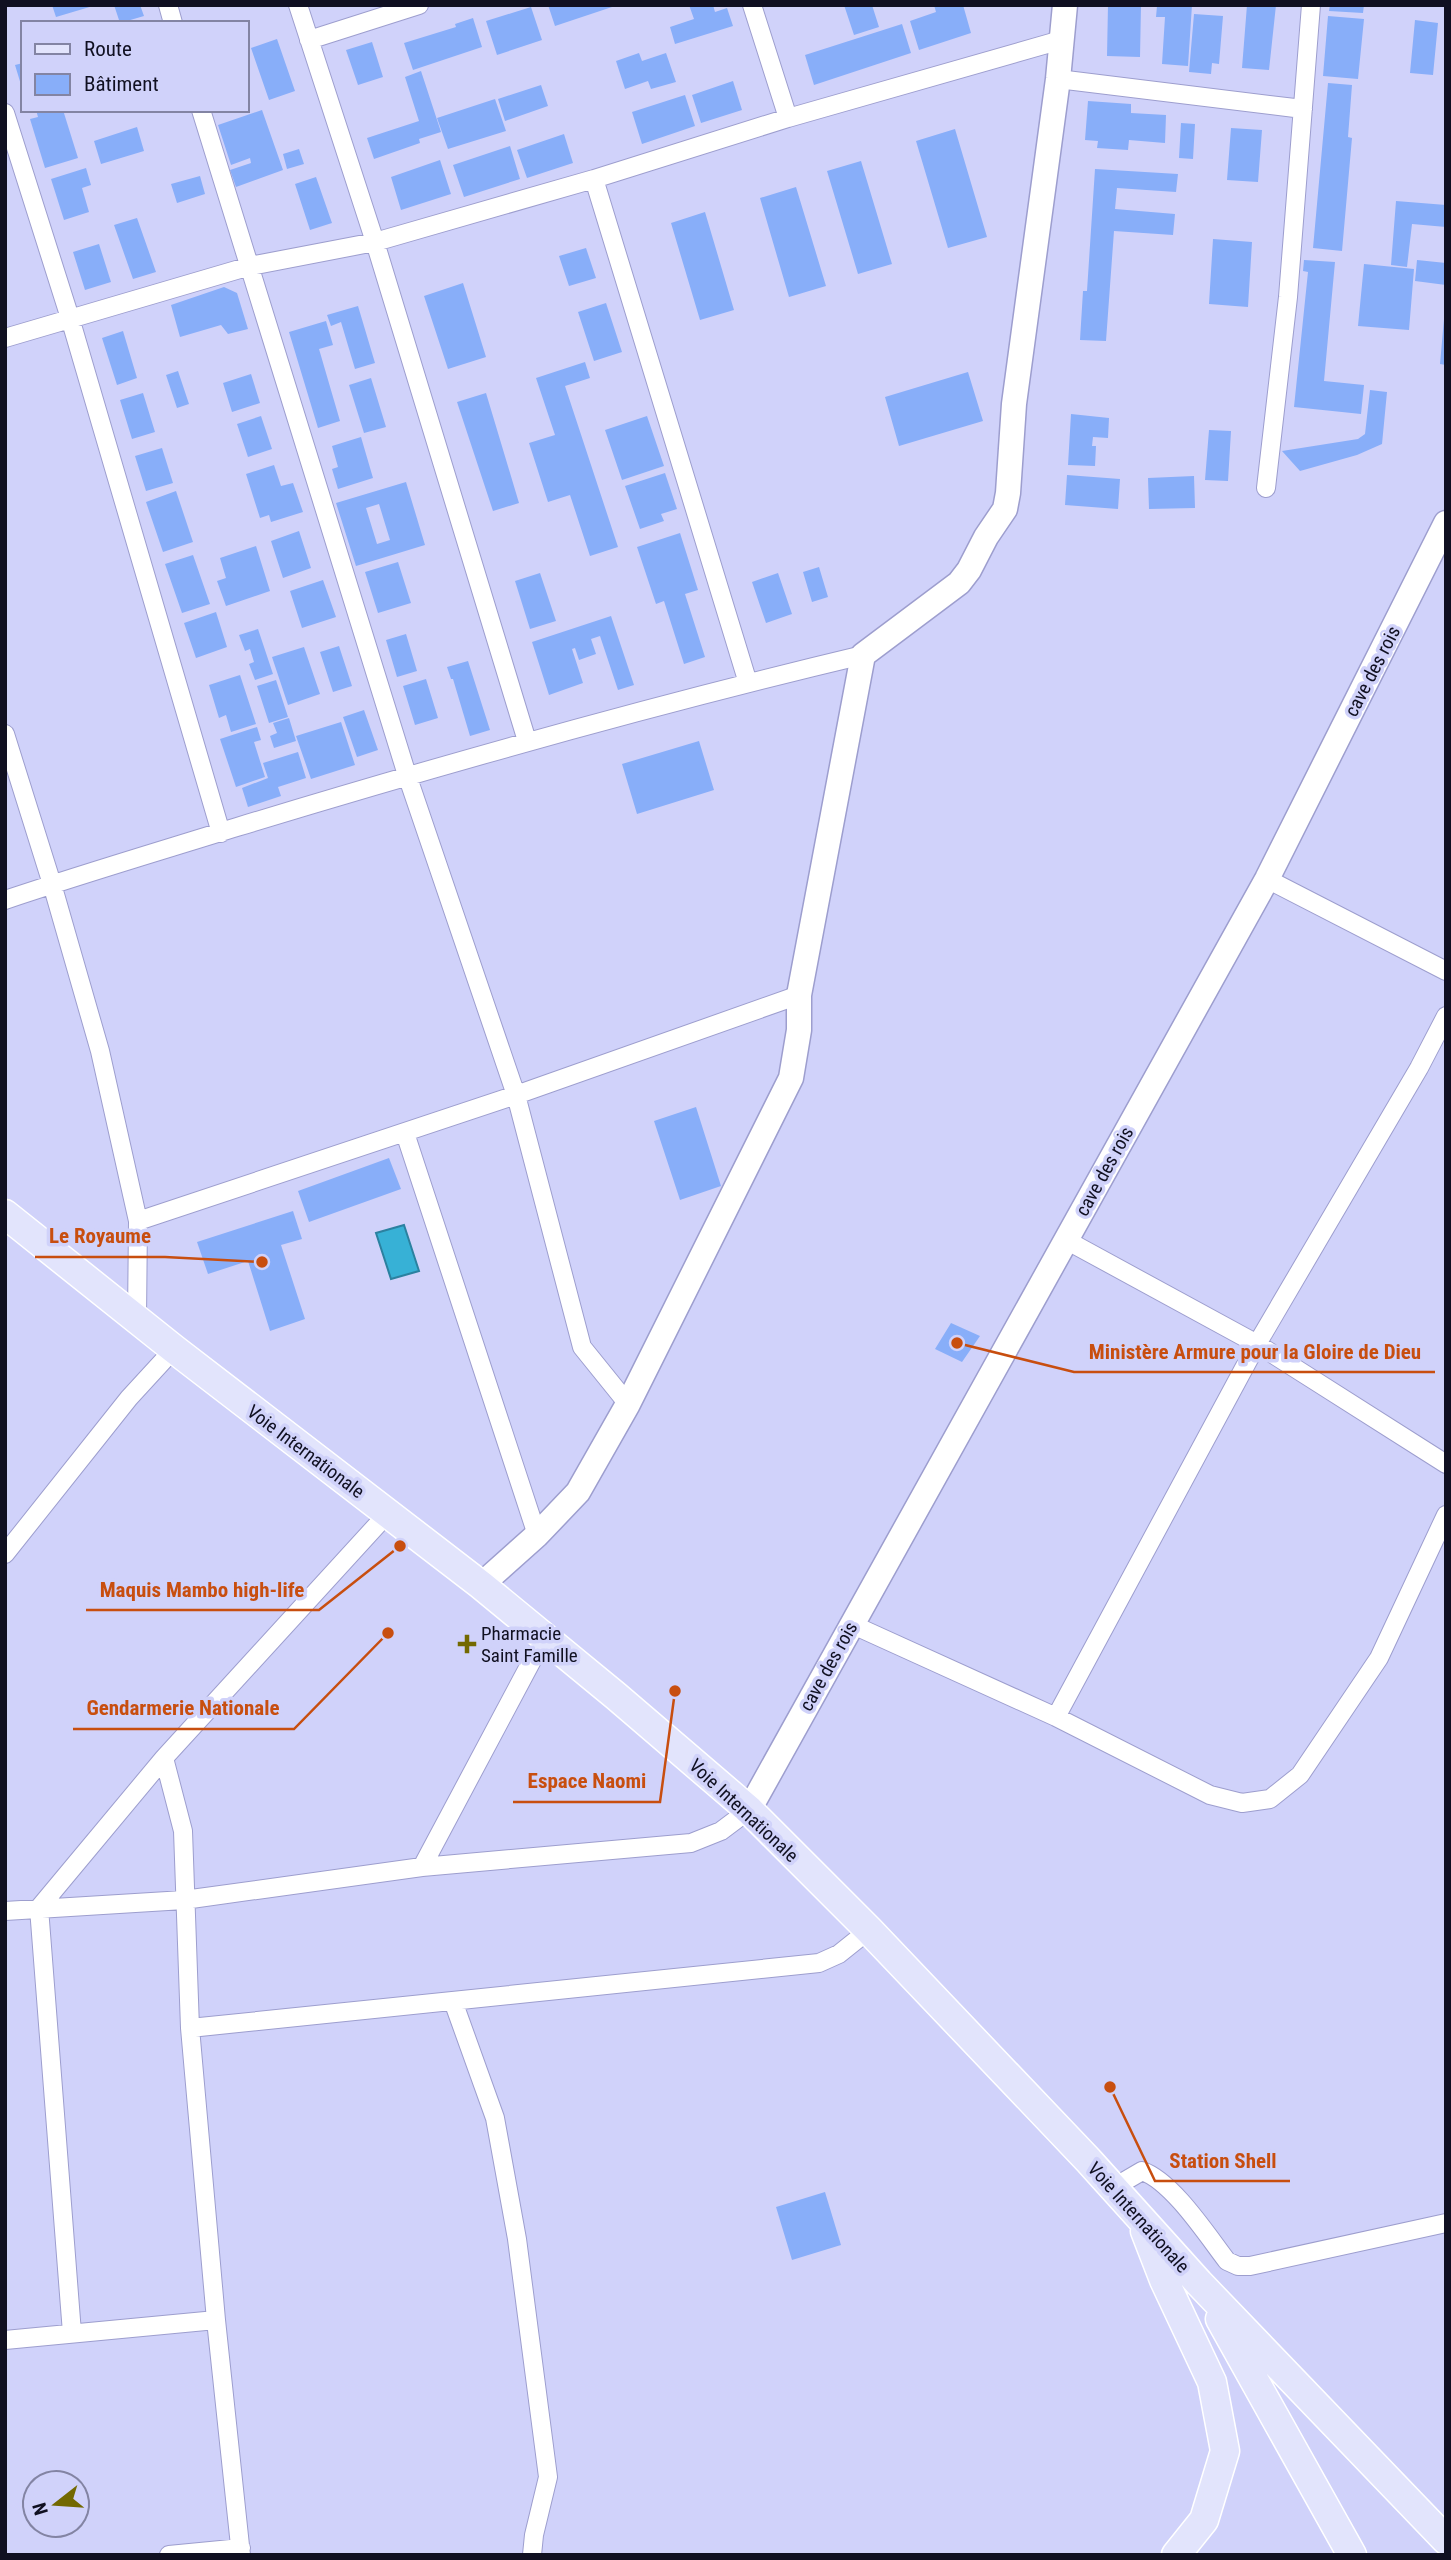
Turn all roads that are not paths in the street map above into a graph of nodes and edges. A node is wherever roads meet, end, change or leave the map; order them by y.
1 (298, 5) edge
2 (419, 5) edge
3 (752, 5) edge
4 (1065, 5) edge
5 (1311, 5) edge
6 (309, 40) junction
7 (1061, 40) junction
8 (1058, 79) junction
9 (1303, 109) junction
10 (202, 112) edge
11 (5, 113) edge
12 (788, 118) junction
13 (594, 179) junction
14 (375, 242) junction
15 (250, 266) junction
16 (70, 318) junction
17 (5, 338) edge
18 (1266, 488) dead end
19 (1446, 523) edge
20 (1438, 559) edge
21 (863, 655) junction
22 (748, 682) junction
23 (5, 734) edge
24 (527, 741) junction
25 (407, 775) junction
26 (220, 833) junction
27 (1268, 879) junction
28 (52, 884) junction
29 (5, 900) edge
30 (1446, 971) edge
31 (799, 995) junction
32 (1446, 1016) edge
33 (516, 1095) junction
34 (405, 1133) junction
35 (5, 1214) edge
36 (138, 1221) junction
37 (1066, 1240) junction
38 (137, 1318) junction
39 (1257, 1344) junction
40 (174, 1349) junction
41 (628, 1404) junction
42 (1446, 1464) edge
43 (388, 1513) junction
44 (1446, 1515) edge
45 (537, 1535) junction
46 (5, 1554) edge
47 (481, 1585) junction
48 (851, 1624) junction
49 (545, 1636) junction
50 (1056, 1717) junction
51 (164, 1758) junction
52 (749, 1810) junction
53 (422, 1867) junction
54 (184, 1900) junction
55 (38, 1908) junction
56 (5, 1911) edge
57 (869, 1930) junction
58 (453, 2001) junction
59 (190, 2028) junction
60 (1113, 2188) junction
61 (1140, 2219) junction
62 (1446, 2223) edge
63 (1199, 2283) junction
64 (216, 2320) junction
65 (72, 2333) junction
66 (5, 2340) edge
67 (1446, 2540) edge
68 (241, 2551) edge
69 (169, 2555) edge
70 (532, 2555) edge
71 (1176, 2555) edge
72 (1352, 2555) edge

1 - 6 street
2 - 6 street
3 - 12 street
4 - 7 street
5 - 9 street
6 - 14 street
7 - 8 street
7 - 12 street
8 - 9 street
8 - 21 street
9 - 18 street
10 - 15 street
11 - 16 street
12 - 13 street
13 - 14 street
13 - 22 street
14 - 15 street
14 - 24 street
15 - 16 street
15 - 25 street
16 - 17 street
16 - 26 street
19 - 20 street, cave des rois
20 - 27 street, cave des rois
21 - 22 street
21 - 31 street
22 - 24 street
23 - 28 street
24 - 25 street
25 - 26 street
25 - 33 street
26 - 28 street
27 - 30 street
27 - 37 street, cave des rois
28 - 29 street
28 - 36 street
31 - 33 street
31 - 41 street
32 - 39 street
33 - 34 street
33 - 41 street
34 - 36 street
34 - 45 street
35 - 38 main road, Voie Internationale
36 - 38 street
37 - 39 street
37 - 48 street, cave des rois
38 - 40 main road, Voie Internationale
39 - 42 street
39 - 50 street
40 - 43 main road, Voie Internationale
40 - 46 street
41 - 45 street
43 - 47 main road, Voie Internationale
43 - 51 street
44 - 50 street
45 - 47 street
47 - 49 main road, Voie Internationale
48 - 50 street
48 - 52 street, cave des rois
49 - 52 main road, Voie Internationale
49 - 53 street
51 - 54 street
51 - 55 street
52 - 53 street
52 - 57 main road, Voie Internationale
53 - 54 street
54 - 55 street
54 - 59 street
55 - 56 street
55 - 65 street
57 - 58 street
57 - 60 main road, Voie Internationale
58 - 59 street
58 - 70 street
59 - 64 street
60 - 61 main road, Voie Internationale
60 - 62 street
61 - 63 main road, Voie Internationale
61 - 71 main road
63 - 67 main road, Voie Internationale
63 - 72 main road, Voie Internationale
64 - 65 street
64 - 68 street
65 - 66 street
68 - 69 street

